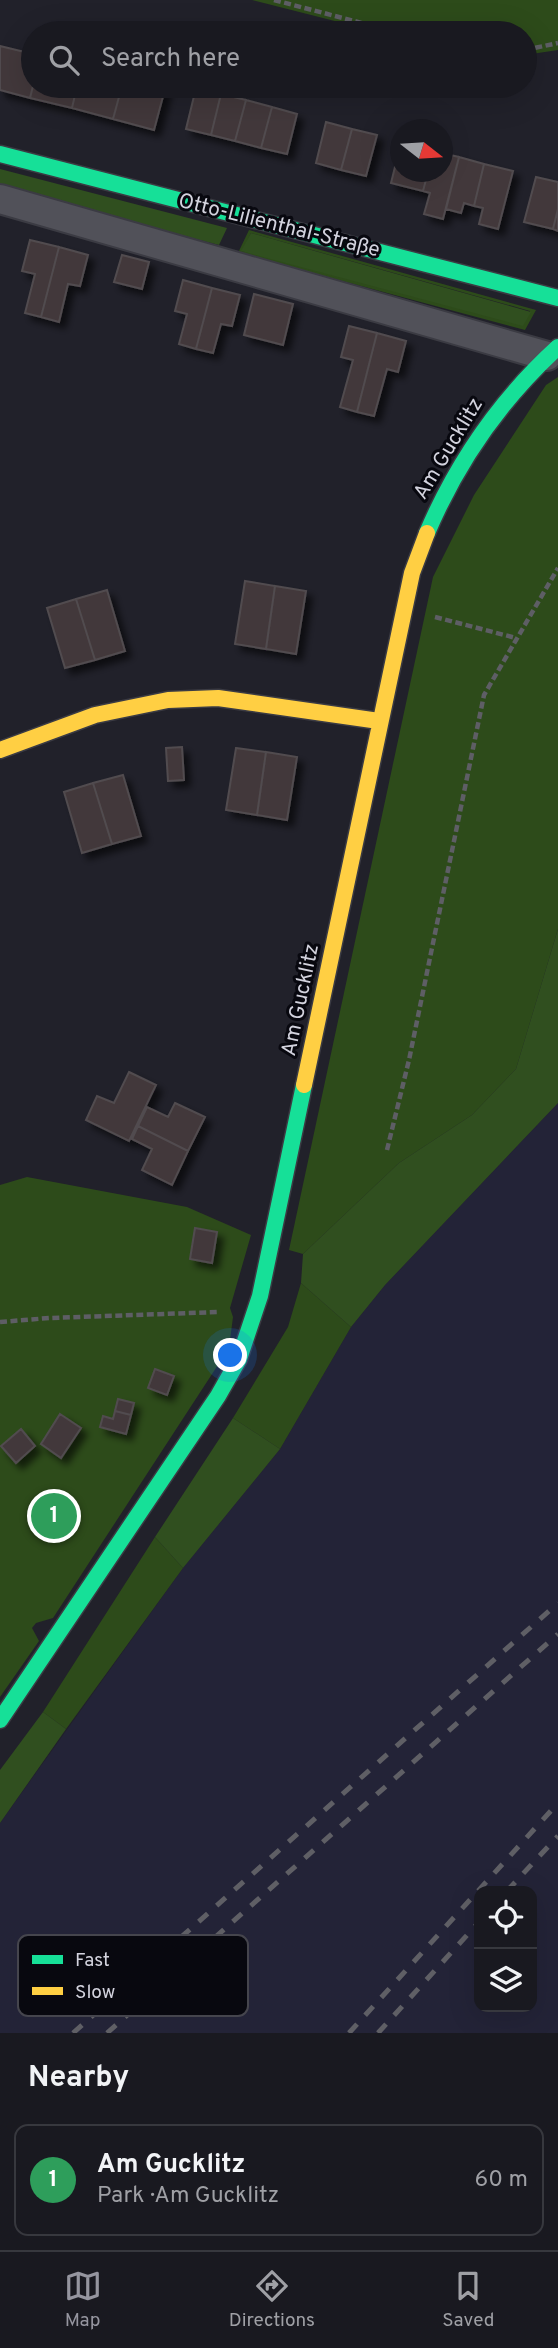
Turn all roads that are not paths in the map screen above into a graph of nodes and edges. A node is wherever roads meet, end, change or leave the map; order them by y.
1 (0, 154) edge
2 (0, 199) edge
3 (558, 298) edge
4 (553, 351) edge
5 (379, 721) junction
6 (0, 750) edge
7 (0, 1720) edge

1 - 3 street, Otto-Lilienthal-Straße
2 - 4 street
4 - 5 street, Am Gucklitz
5 - 6 street
5 - 7 street, Am Gucklitz

